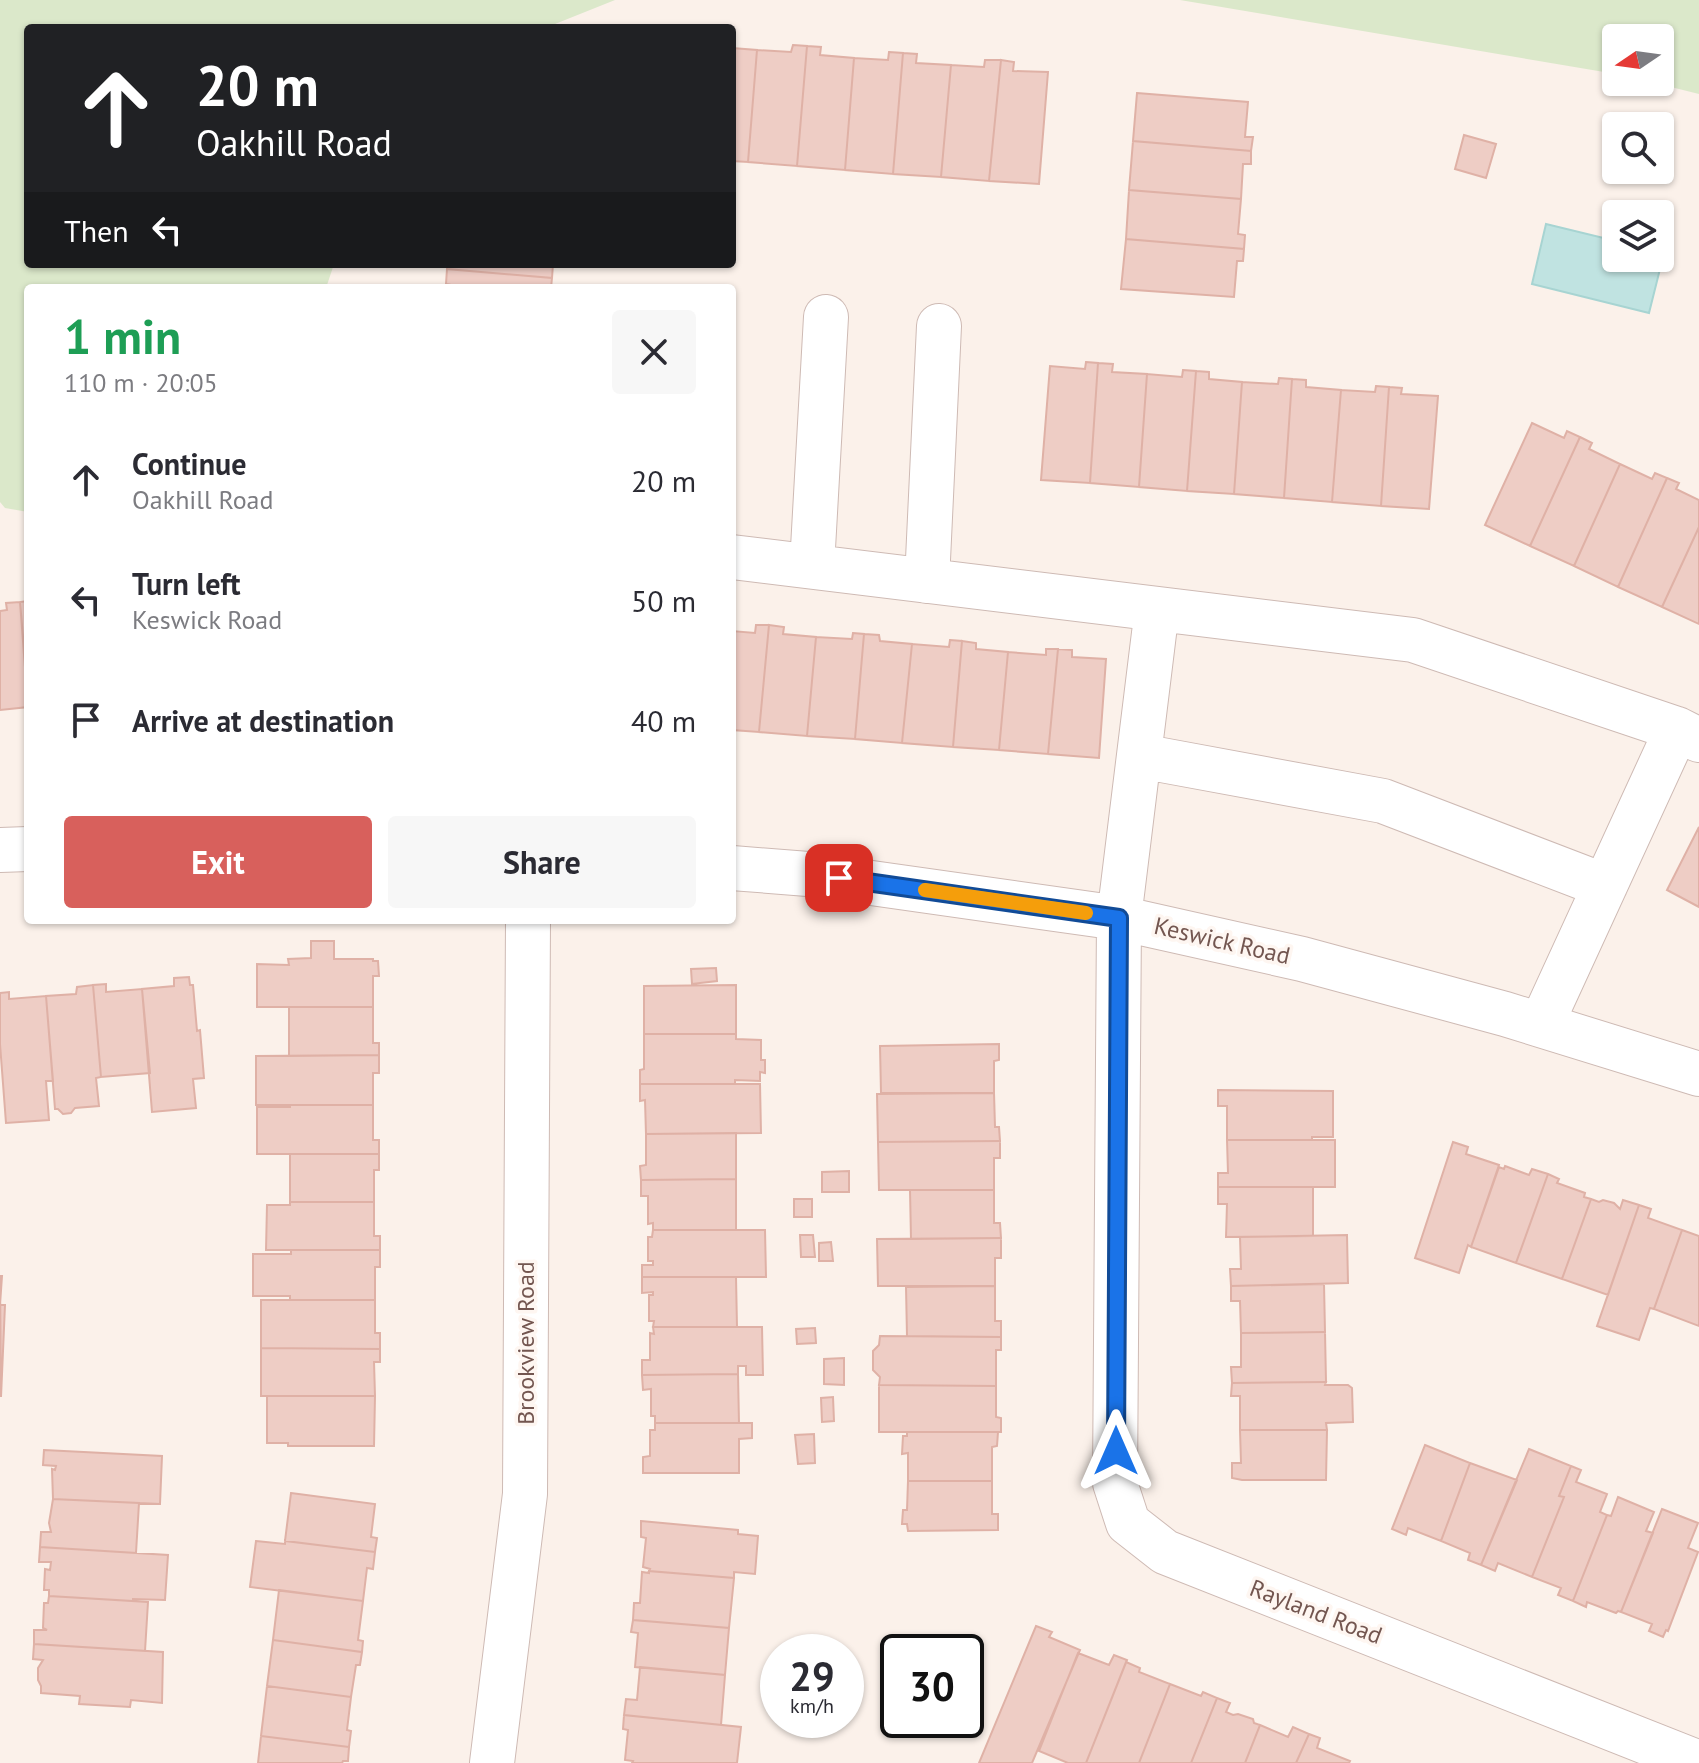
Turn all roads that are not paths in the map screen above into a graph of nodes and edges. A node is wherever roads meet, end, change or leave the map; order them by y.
1 (826, 317) dead end
2 (939, 326) dead end
3 (736, 557) edge
4 (812, 566) junction
5 (927, 581) junction
6 (1157, 609) junction
7 (1688, 735) edge
8 (1140, 756) junction
9 (24, 849) edge
10 (0, 850) edge
11 (736, 868) edge
12 (1605, 886) junction
13 (1119, 918) junction
14 (528, 924) edge
15 (1541, 1025) junction
16 (1699, 1074) edge
17 (492, 1763) edge
18 (1699, 1763) edge

1 - 4 street
2 - 5 street
3 - 4 street
4 - 5 street
5 - 6 street
6 - 7 street
6 - 8 street, Rayland Road
7 - 12 street
8 - 12 street
8 - 13 street, Rayland Road
9 - 10 street
11 - 13 street, Keswick Road
12 - 15 street
13 - 15 street, Keswick Road
13 - 18 street, Rayland Road
14 - 17 street, Brookview Road
15 - 16 street, Keswick Road

